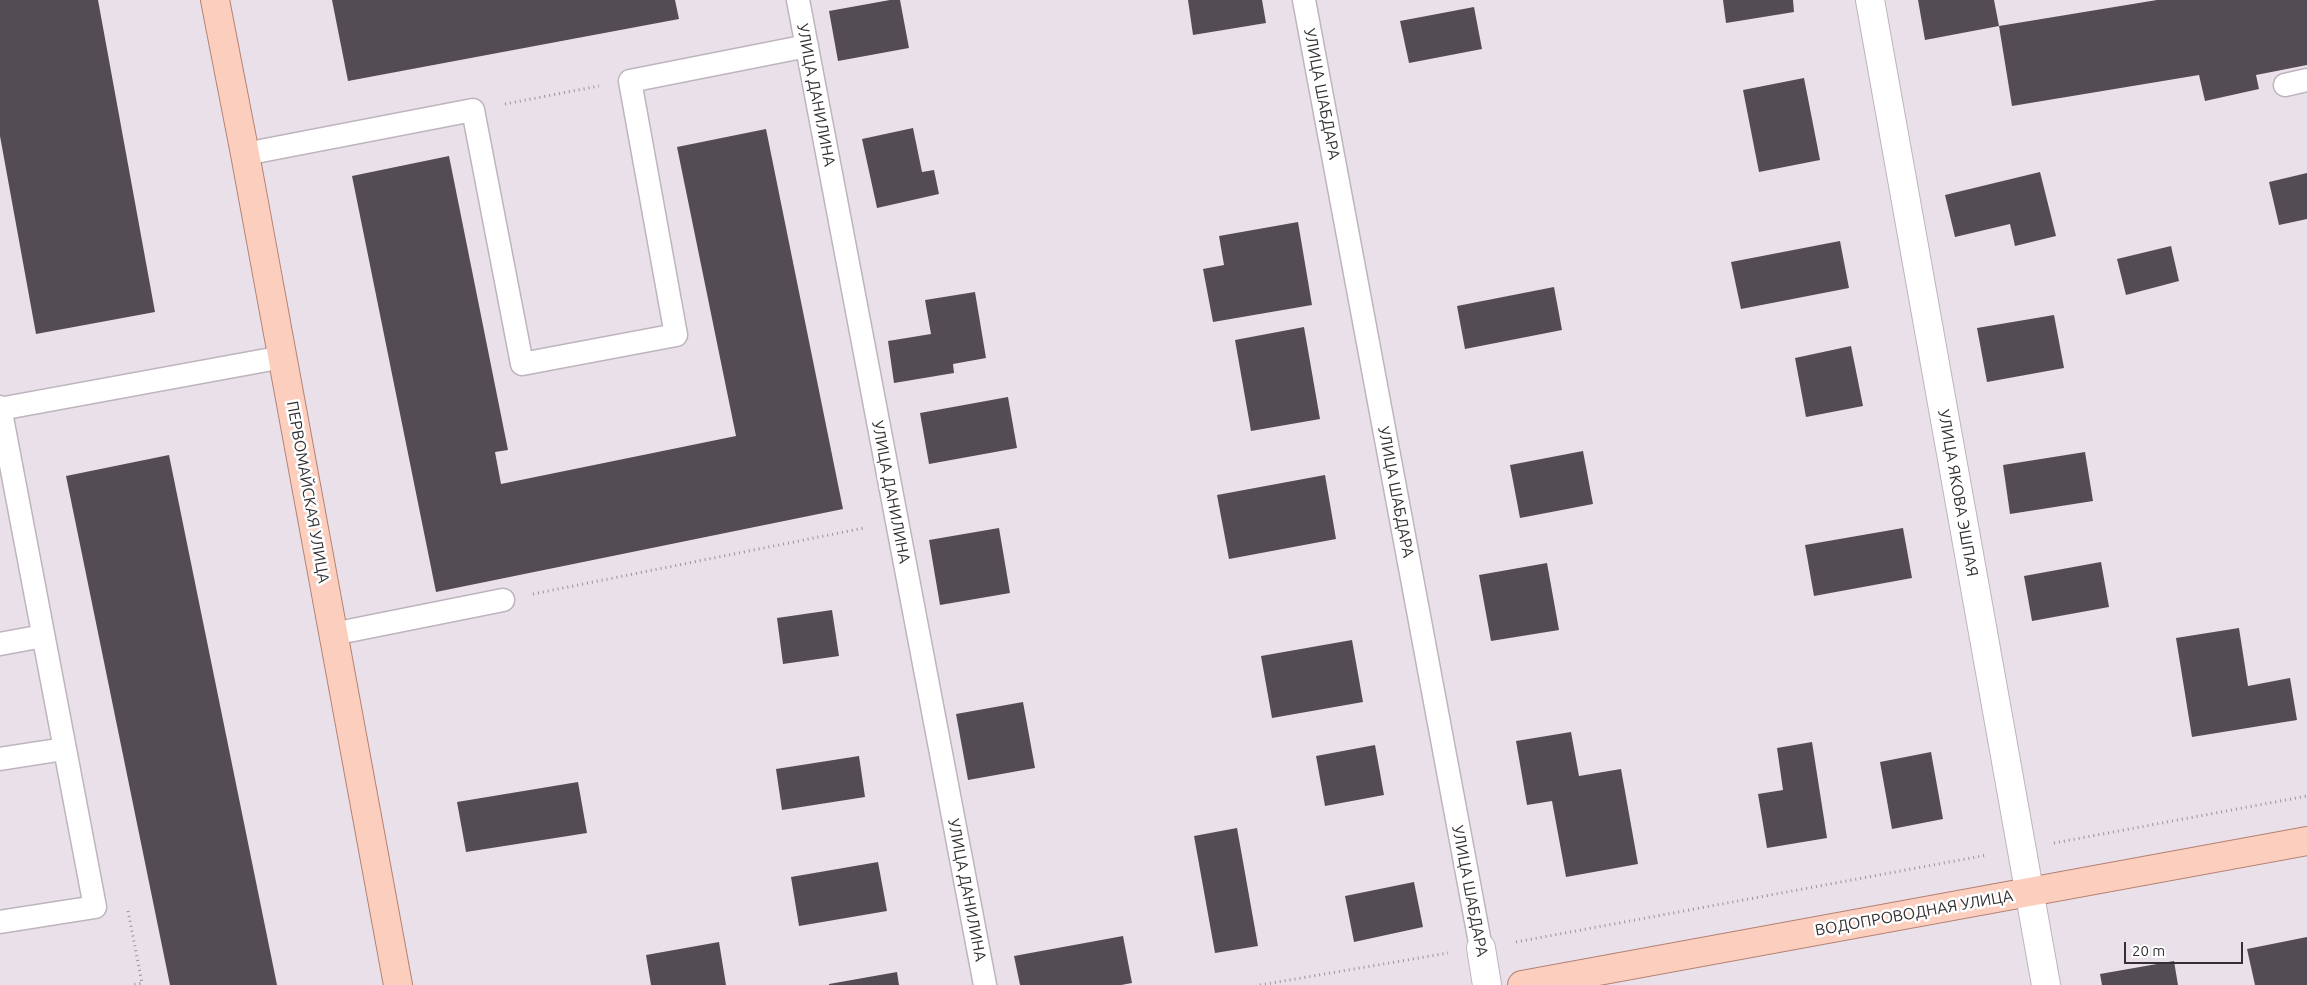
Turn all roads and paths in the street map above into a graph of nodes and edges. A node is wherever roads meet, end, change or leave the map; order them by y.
1 (215, 0) edge
2 (798, 0) edge
3 (1304, 0) edge
4 (1870, 0) edge
5 (807, 46) junction
6 (630, 80) junction
7 (2307, 80) edge
8 (2285, 85) dead end
9 (473, 110) junction
10 (245, 154) junction
11 (283, 357) junction
12 (0, 408) edge
13 (864, 528) dead end
14 (503, 600) joint
15 (334, 634) junction
16 (43, 636) junction
17 (0, 644) edge
18 (64, 749) junction
19 (0, 759) edge
20 (2307, 796) edge
21 (2307, 841) edge
22 (2022, 849) junction
23 (2030, 892) junction
24 (0, 922) edge
25 (1481, 948) junction
26 (398, 985) edge
27 (985, 985) edge
28 (1260, 985) edge
29 (1488, 985) edge
30 (1522, 985) edge
31 (2046, 985) edge

1 - 10 main road, ПЕРВОМАЙСКАЯ УЛИЦА
2 - 5 lane, УЛИЦА ДАНИЛИНА
3 - 25 lane, УЛИЦА ШАБДАРА
4 - 22 street, УЛИЦА ЯКОВА ЭШПАЯ
5 - 6 lane
5 - 27 lane, УЛИЦА ДАНИЛИНА
6 - 9 path
6 - 9 lane
7 - 8 lane
9 - 10 lane
10 - 11 main road, ПЕРВОМАЙСКАЯ УЛИЦА
11 - 12 lane
11 - 15 main road, ПЕРВОМАЙСКАЯ УЛИЦА
12 - 16 lane
13 - 14 path
14 - 15 lane
15 - 26 main road, ПЕРВОМАЙСКАЯ УЛИЦА
16 - 17 lane
16 - 18 lane
18 - 19 lane
18 - 24 lane
20 - 22 path
21 - 23 main road, ВОДОПРОВОДНАЯ УЛИЦА
22 - 23 street, УЛИЦА ЯКОВА ЭШПАЯ
22 - 25 path
23 - 30 main road, ВОДОПРОВОДНАЯ УЛИЦА
23 - 31 street, УЛИЦА ЯКОВА ЭШПАЯ
25 - 28 path
25 - 29 street, УЛИЦА ШАБДАРА

